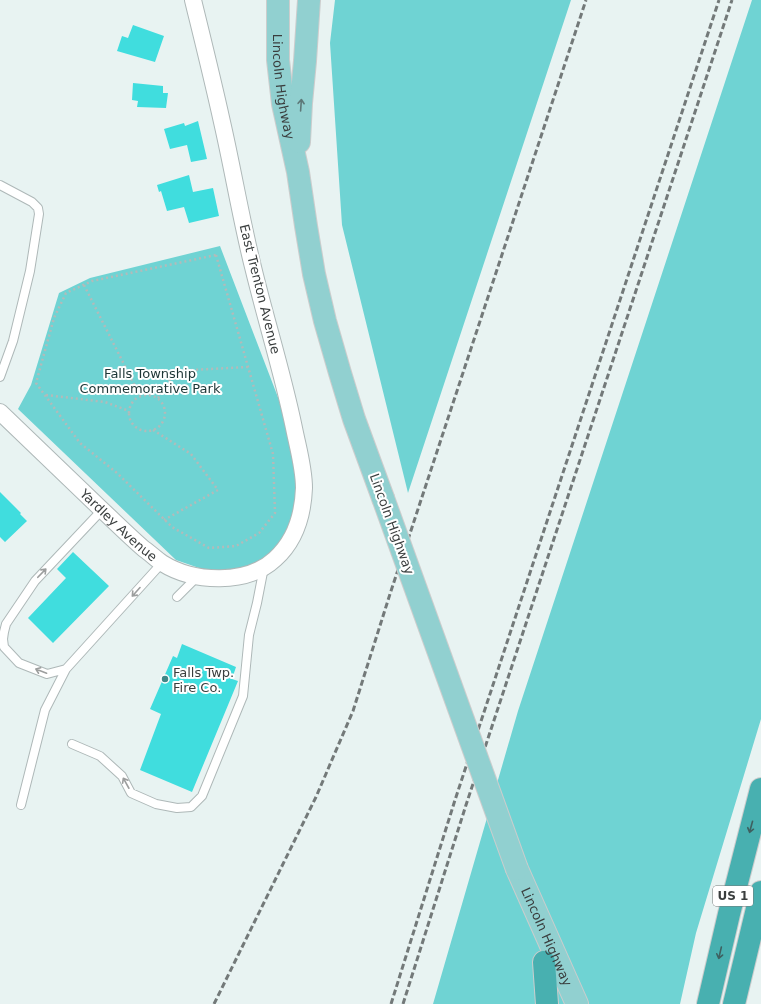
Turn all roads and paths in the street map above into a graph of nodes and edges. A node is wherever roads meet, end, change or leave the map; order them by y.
1 (193, 0) edge
2 (278, 0) edge
3 (309, 0) edge
4 (298, 172) junction
5 (0, 186) edge
6 (84, 285) junction
7 (248, 367) junction
8 (0, 377) edge
9 (45, 395) junction
10 (140, 396) junction
11 (158, 398) junction
12 (129, 411) junction
13 (0, 412) edge
14 (153, 430) junction
15 (102, 510) junction
16 (164, 520) junction
17 (162, 563) junction
18 (264, 567) junction
19 (197, 577) junction
20 (177, 597) dead end
21 (66, 669) junction
22 (72, 744) dead end
23 (761, 789) edge
24 (21, 804) dead end
25 (517, 869) junction
26 (761, 892) edge
27 (544, 962) junction
28 (547, 1004) edge
29 (556, 1004) edge
30 (577, 1004) edge
31 (708, 1004) edge
32 (734, 1004) edge

1 - 18 street, East Trenton Avenue
2 - 4 main road, Lincoln Highway
4 -> 3 main road, Lincoln Highway
4 - 25 main road, Lincoln Highway, bridge
5 - 8 lane
6 - 7 path
6 - 9 path
6 - 10 path
7 - 11 path
7 - 16 path
9 - 12 path
9 - 16 path
10 - 11 path
10 - 12 path
11 - 14 path
12 - 14 path
13 - 15 street, Yardley Avenue
14 - 16 path
15 - 17 street, Yardley Avenue
21 -> 15 lane
17 - 19 street, Yardley Avenue
17 -> 21 lane
18 - 19 street, Yardley Avenue
18 -> 22 lane
19 - 20 lane
21 - 24 lane
23 -> 31 highway, US 1
25 - 27 main road, Lincoln Highway
25 - 30 main road, Lincoln Highway
26 - 32 highway, US 1
27 - 28 highway
27 - 29 main road, Lincoln Highway

